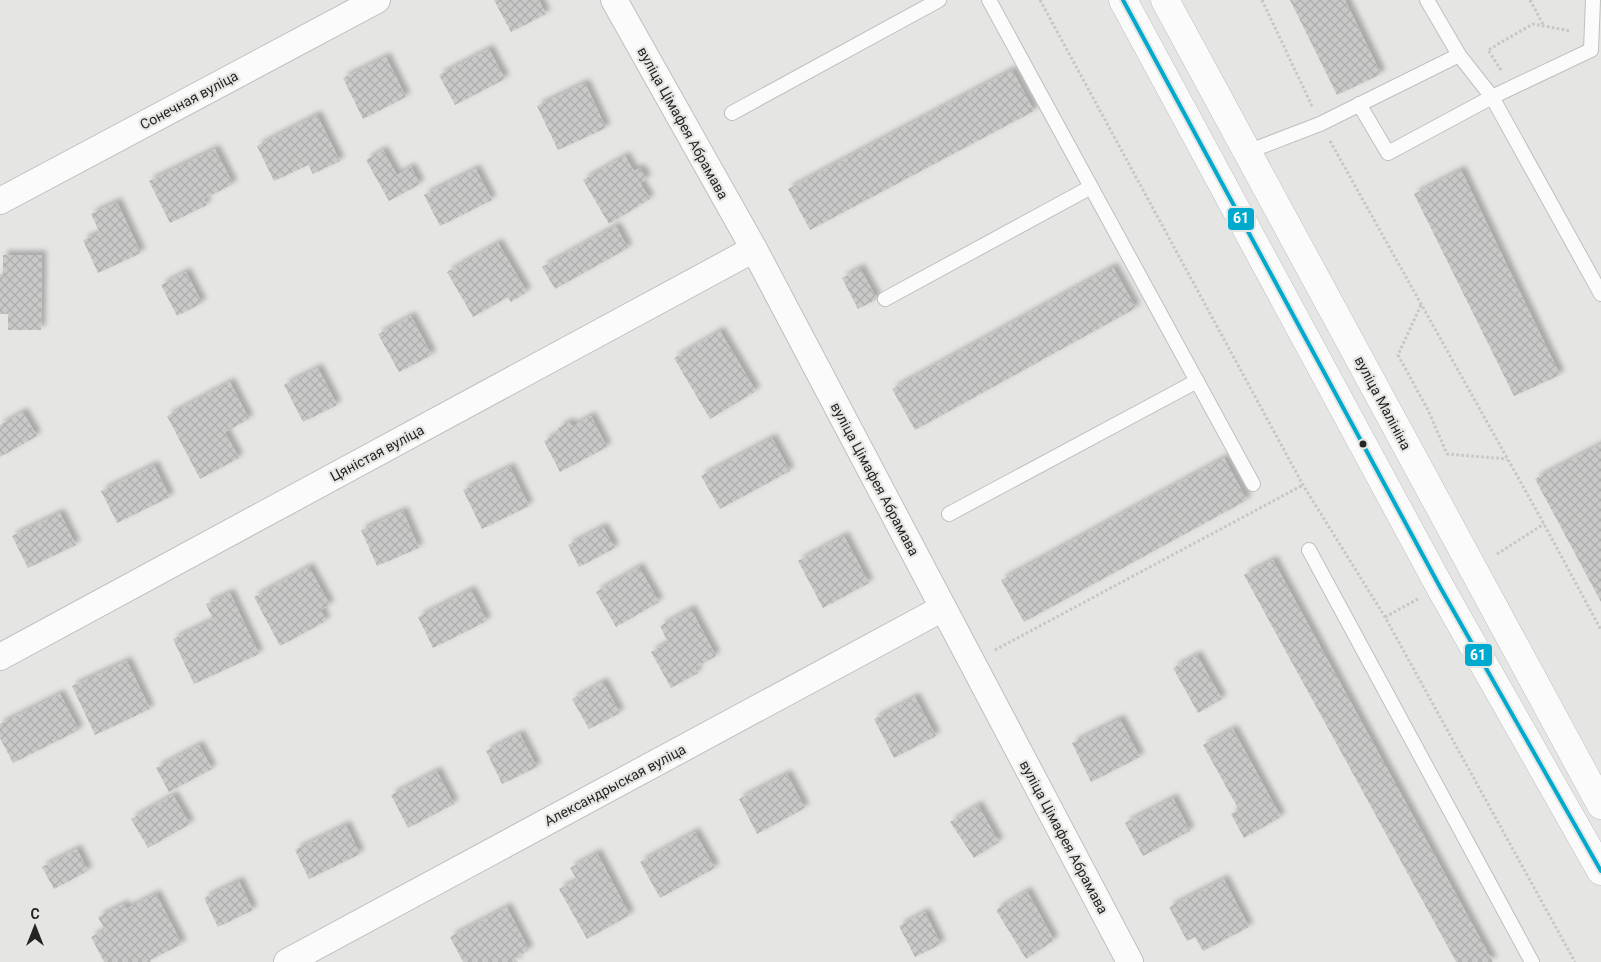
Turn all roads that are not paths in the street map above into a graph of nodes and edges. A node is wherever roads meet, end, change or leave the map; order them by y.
1 (377, 0) edge
2 (614, 0) edge
3 (939, 0) edge
4 (989, 0) edge
5 (1123, 0) edge
6 (1165, 0) edge
7 (1427, 0) edge
8 (1593, 0) edge
9 (1459, 55) junction
10 (1492, 97) junction
11 (1359, 104) junction
12 (732, 113) dead end
13 (1247, 152) junction
14 (1091, 187) junction
15 (0, 201) edge
16 (754, 249) junction
17 (1601, 294) edge
18 (885, 300) dead end
19 (1197, 381) junction
20 (1253, 484) dead end
21 (949, 514) dead end
22 (1309, 550) dead end
23 (943, 608) junction
24 (0, 657) edge
25 (1601, 805) edge
26 (1601, 871) edge
27 (287, 962) edge
28 (1130, 962) edge
29 (1532, 962) edge

1 - 15 street, Сонечная вуліца
2 - 16 street, вуліца Цімафея Абрамава
3 - 12 lane
4 - 14 lane
5 - 26 main road
6 - 13 main road, вуліца Малініна
7 - 9 lane
8 - 10 lane
9 - 10 lane
9 - 11 lane
10 - 11 lane
10 - 17 lane
11 - 13 lane
13 - 25 main road, вуліца Малініна
14 - 18 lane
14 - 19 lane
16 - 23 street, вуліца Цімафея Абрамава
16 - 24 street, Цяністая вуліца
19 - 20 lane
19 - 21 lane
22 - 29 lane
23 - 27 street, Александрыская вуліца
23 - 28 street, вуліца Цімафея Абрамава

